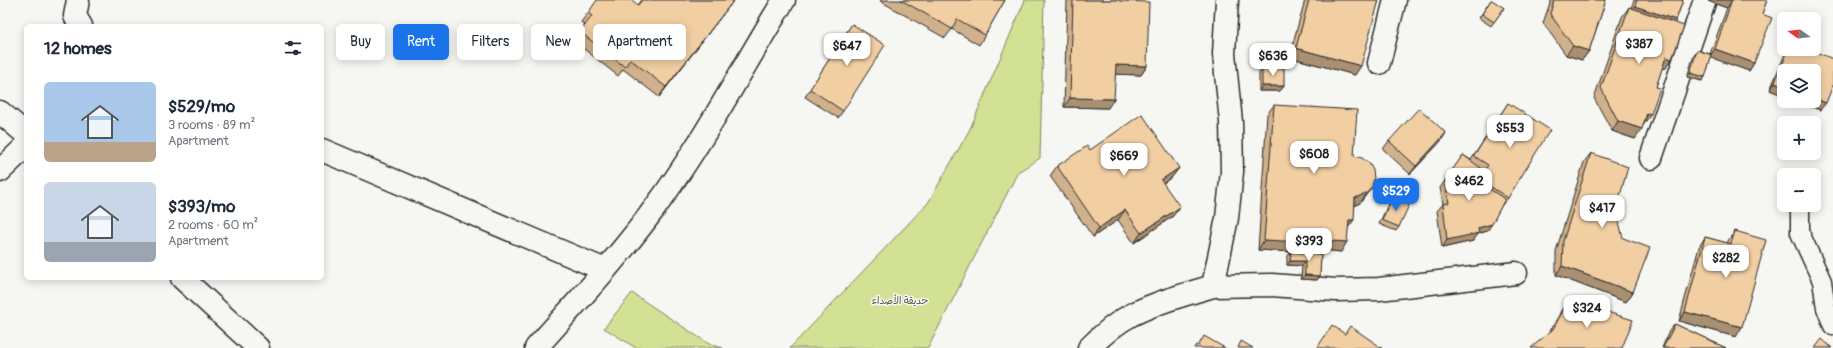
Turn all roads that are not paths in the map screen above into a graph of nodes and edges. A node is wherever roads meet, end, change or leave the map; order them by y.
1 (78, 0) edge
2 (784, 0) edge
3 (1227, 0) edge
4 (1395, 0) edge
5 (1705, 0) edge
6 (80, 24) edge
7 (1379, 63) dead end
8 (0, 112) edge
9 (24, 132) edge
10 (24, 148) edge
11 (324, 151) edge
12 (1651, 158) dead end
13 (0, 171) edge
14 (1800, 212) edge
15 (605, 270) junction
16 (1516, 273) dead end
17 (184, 280) edge
18 (1213, 286) junction
19 (1833, 326) edge
20 (258, 348) edge
21 (536, 348) edge
22 (1089, 348) edge

1 - 6 street
2 - 15 street
3 - 18 street
4 - 7 street
5 - 12 street
8 - 9 street
10 - 13 street
11 - 15 street
14 - 19 lane
15 - 21 street
16 - 18 street
17 - 20 street
18 - 22 street

